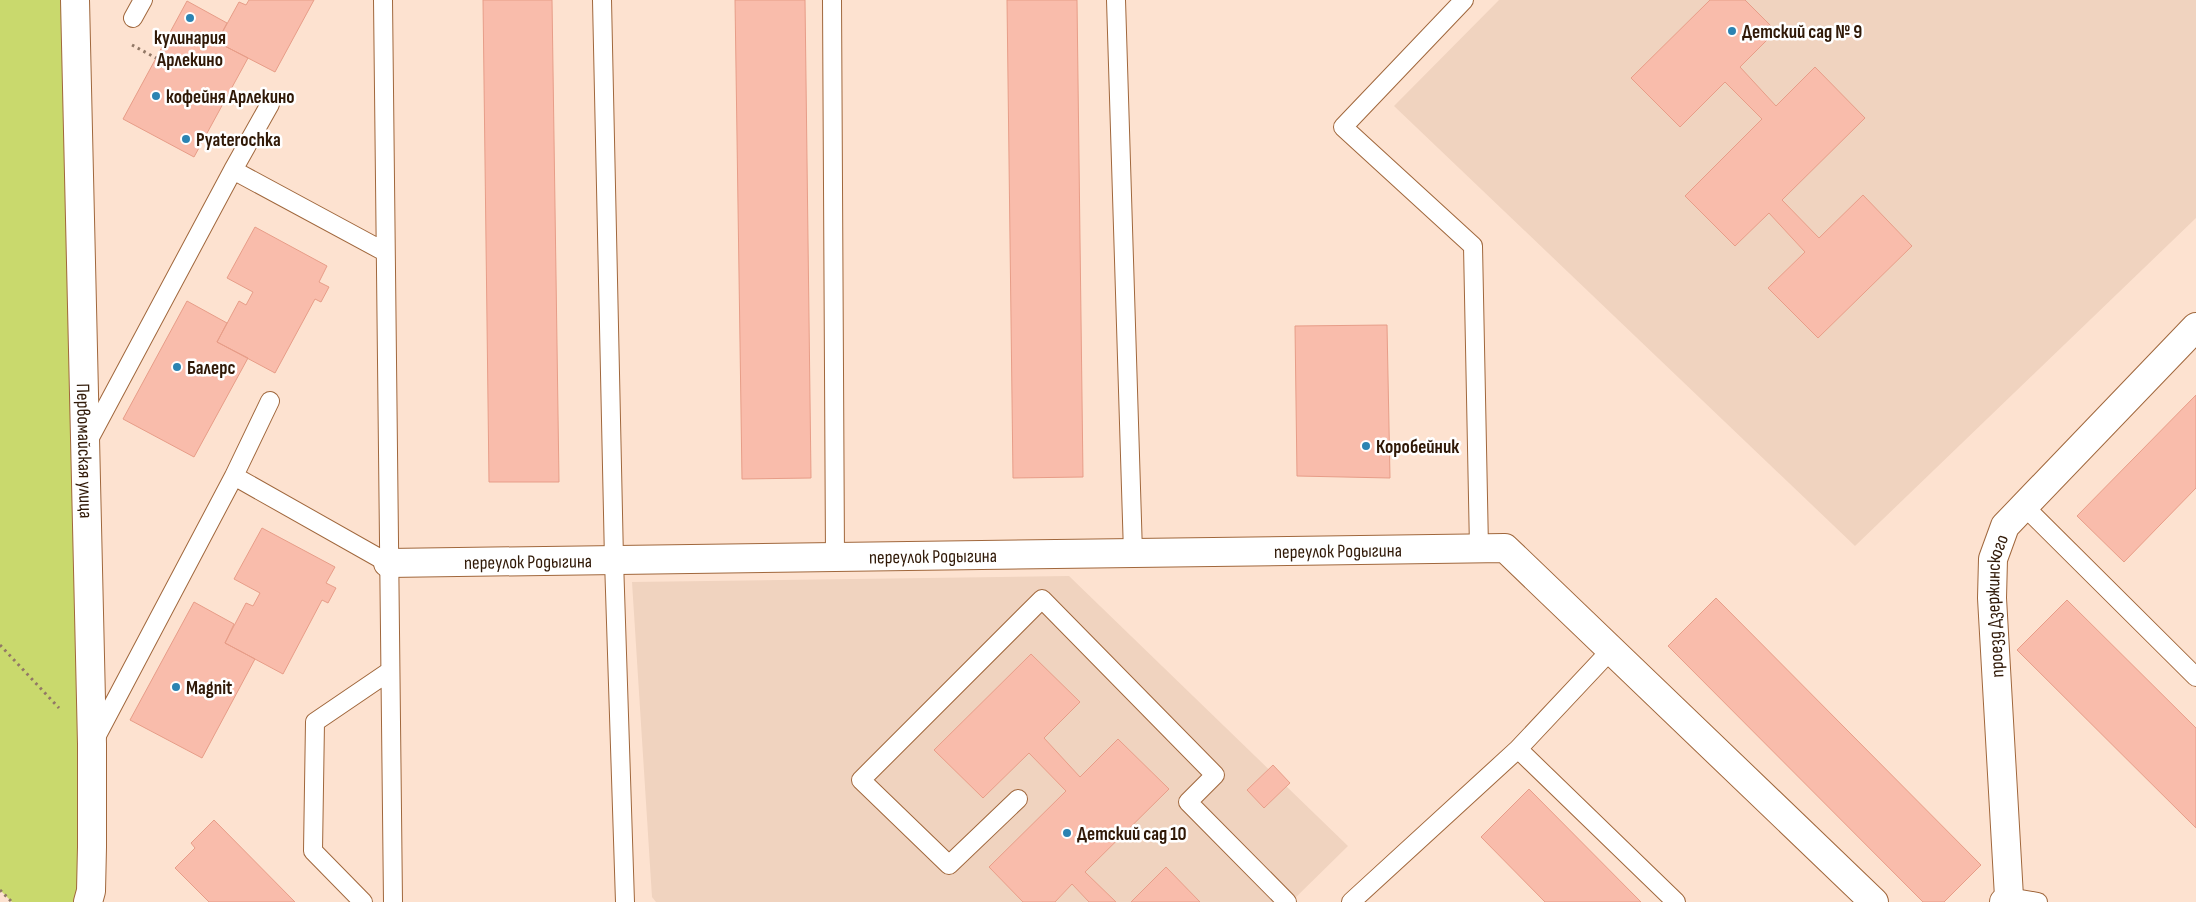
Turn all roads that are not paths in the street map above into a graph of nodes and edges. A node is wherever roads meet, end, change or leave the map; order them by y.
1 (75, 0) edge
2 (143, 0) edge
3 (382, 0) edge
4 (602, 0) edge
5 (832, 0) edge
6 (1116, 0) edge
7 (1464, 0) edge
8 (133, 18) dead end
9 (270, 104) dead end
10 (233, 170) junction
11 (386, 252) junction
12 (2196, 327) edge
13 (270, 401) dead end
14 (84, 448) junction
15 (234, 476) junction
16 (2024, 506) junction
17 (1479, 548) junction
18 (1133, 553) junction
19 (835, 557) junction
20 (614, 560) junction
21 (388, 563) junction
22 (1611, 650) junction
23 (390, 671) junction
24 (2196, 677) edge
25 (92, 744) junction
26 (1518, 749) junction
27 (1018, 799) dead end
28 (2007, 899) edge
29 (88, 902) edge
30 (363, 902) edge
31 (393, 902) edge
32 (625, 902) edge
33 (1287, 902) edge
34 (1351, 902) edge
35 (1676, 902) edge
36 (1874, 902) edge
37 (2038, 902) edge

1 - 14 street, Первомайская улица
2 - 8 lane
3 - 11 lane
4 - 20 lane
5 - 19 lane
6 - 18 lane
7 - 17 lane
9 - 10 lane
10 - 11 lane
10 - 14 lane
11 - 21 lane
12 - 16 street, проезд Дзержинского
13 - 15 lane
14 - 25 street, Первомайская улица
15 - 21 lane
15 - 25 lane
16 - 24 lane
16 - 28 street, проезд Дзержинского
17 - 18 street, переулок Родыгина
17 - 22 street, переулок Родыгина
18 - 19 street, переулок Родыгина
19 - 20 street, переулок Родыгина
20 - 21 street, переулок Родыгина
20 - 32 lane
21 - 23 lane
22 - 26 lane
22 - 36 street, переулок Родыгина
23 - 30 lane
23 - 31 lane
25 - 29 street, Первомайская улица
26 - 34 lane
26 - 35 lane
27 - 33 lane
28 - 37 lane

